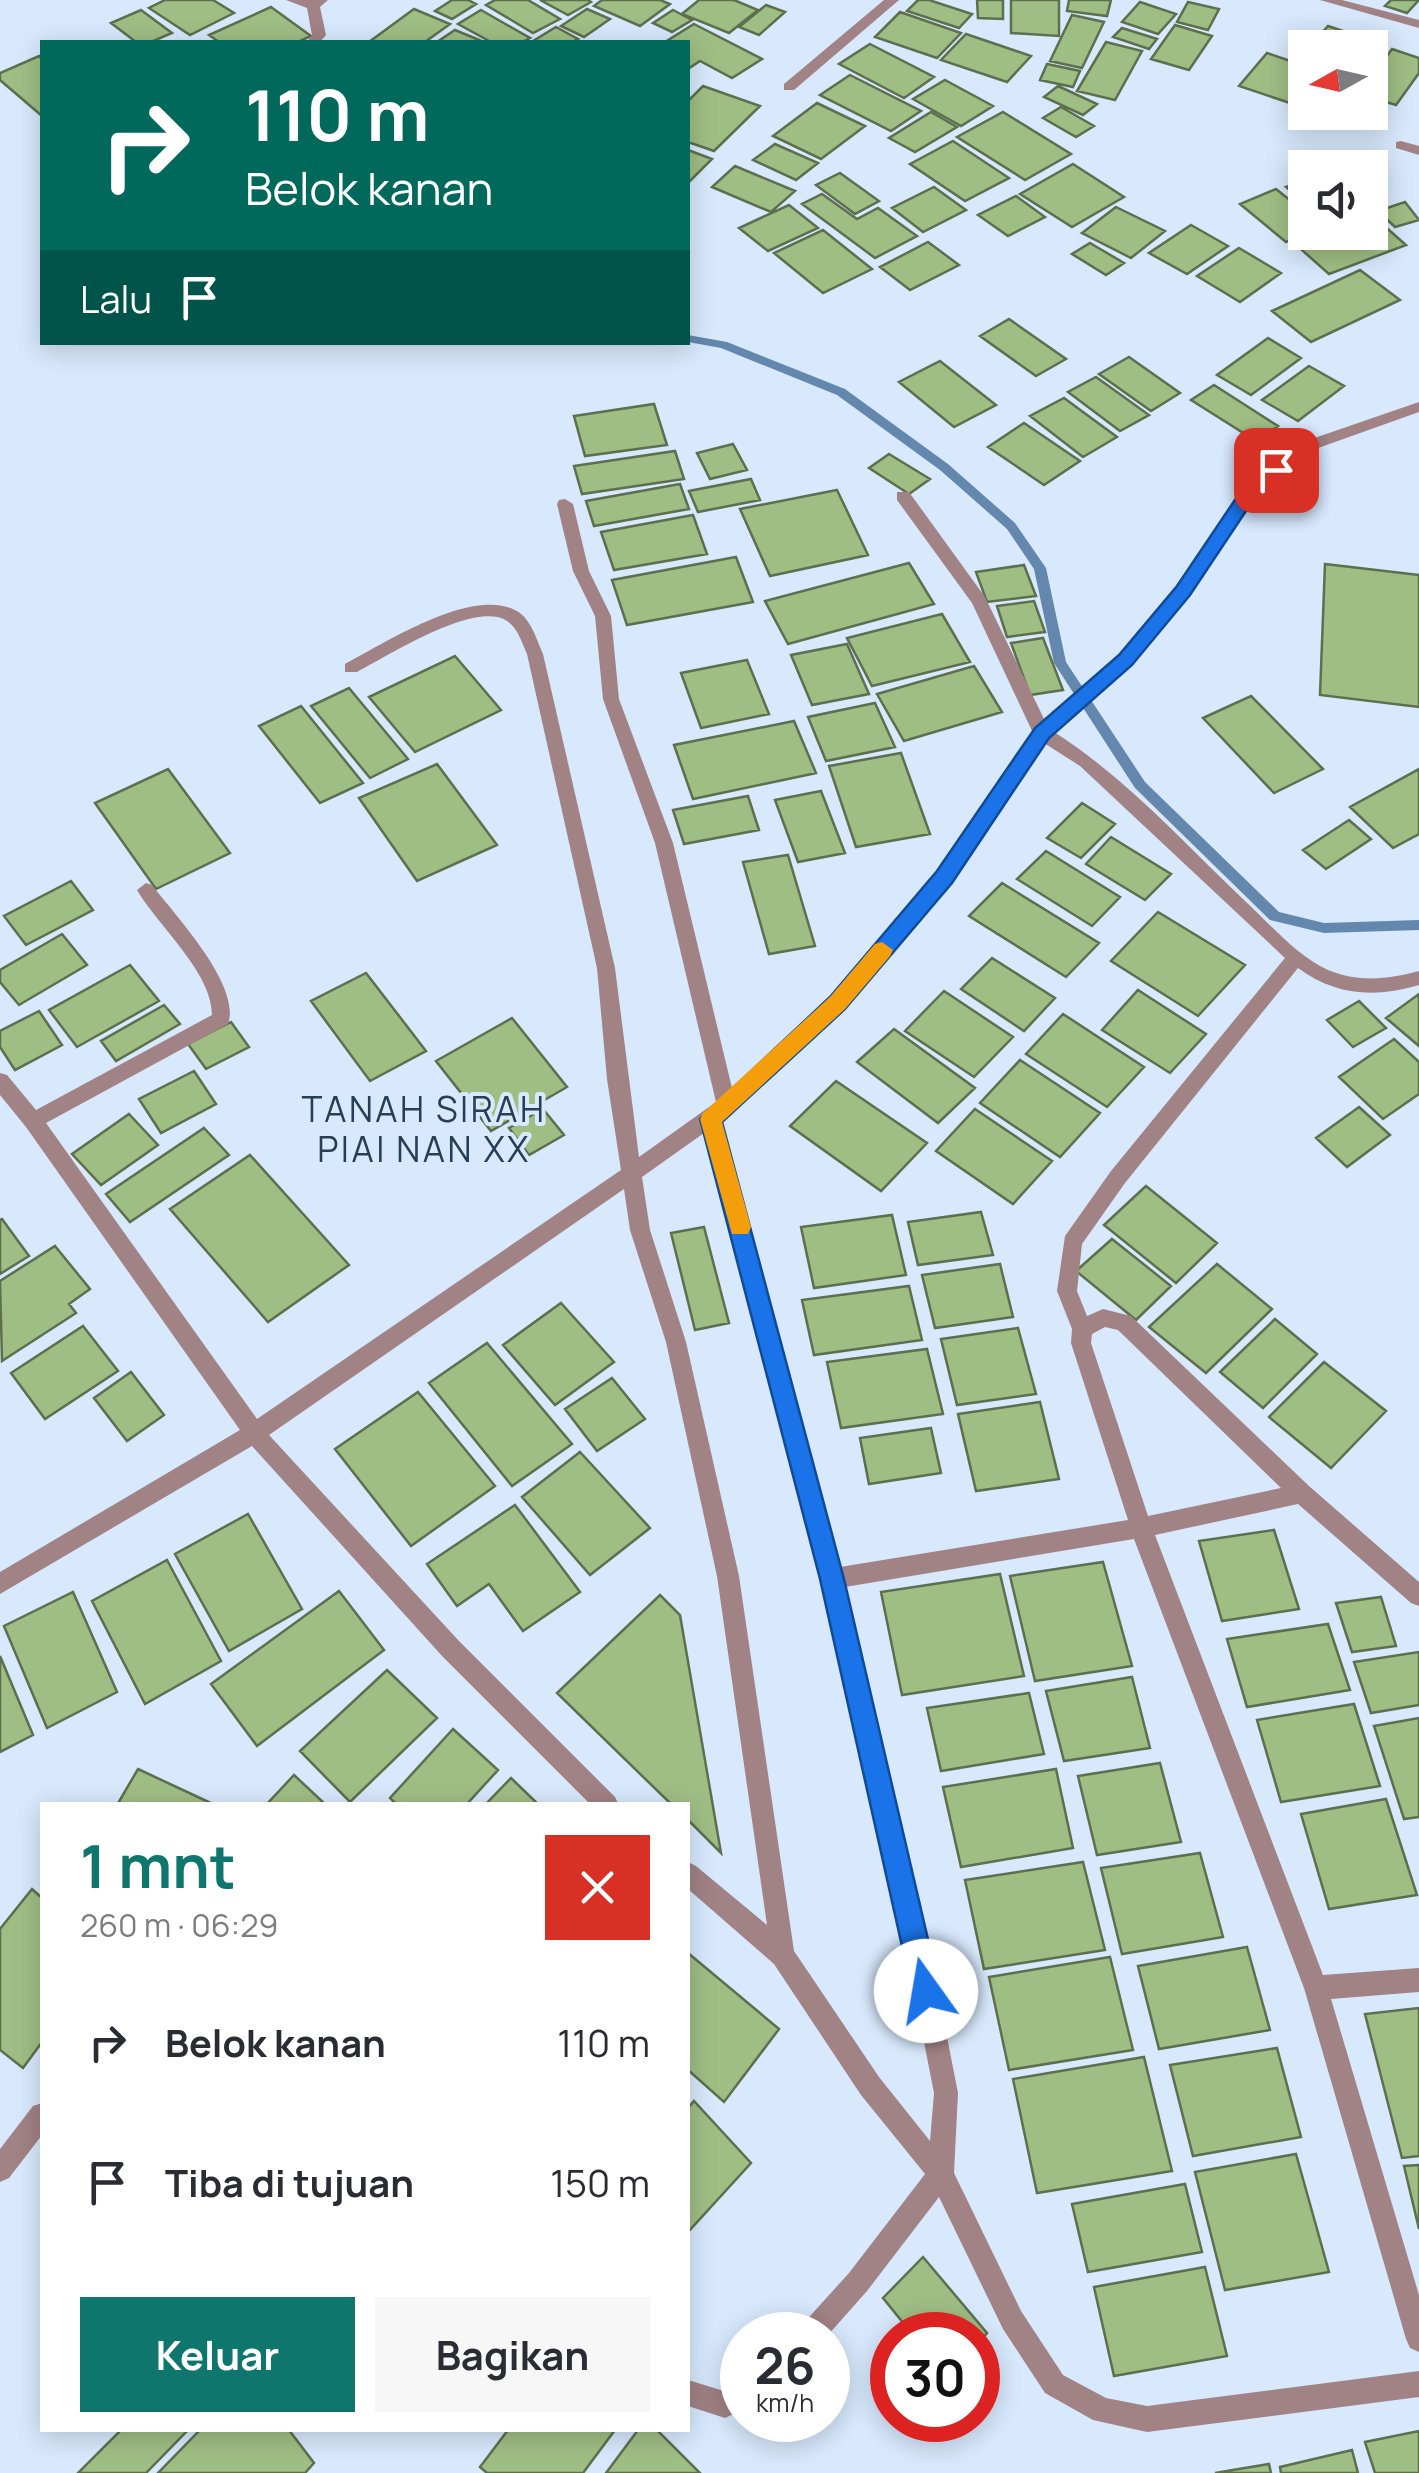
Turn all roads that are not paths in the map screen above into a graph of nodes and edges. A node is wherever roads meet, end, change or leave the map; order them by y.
1 (293, 0) edge
2 (892, 0) edge
3 (1327, 0) edge
4 (317, 3) edge
5 (1419, 24) edge
6 (316, 40) edge
7 (789, 88) dead end
8 (1401, 144) dead end
9 (1419, 151) edge
10 (1419, 407) edge
11 (903, 496) dead end
12 (565, 504) dead end
13 (351, 668) dead end
14 (1049, 727) junction
15 (146, 890) dead end
16 (1296, 957) junction
17 (1419, 978) edge
18 (0, 1081) edge
19 (718, 1112) junction
20 (33, 1121) junction
21 (632, 1176) junction
22 (1082, 1330) junction
23 (254, 1433) junction
24 (1301, 1493) junction
25 (1142, 1528) junction
26 (832, 1579) junction
27 (0, 1584) edge
28 (1419, 1596) edge
29 (604, 1802) edge
30 (690, 1876) edge
31 (783, 1955) junction
32 (1419, 1980) edge
33 (1316, 1988) junction
34 (40, 2118) edge
35 (0, 2168) edge
36 (941, 2174) junction
37 (831, 2312) edge
38 (1419, 2339) edge
39 (1419, 2384) edge
40 (690, 2394) edge
41 (720, 2405) edge

1 - 4 street
2 - 7 street
3 - 5 street
4 - 6 street
8 - 9 street
10 - 14 street
11 - 14 street
12 - 19 street
13 - 21 street
14 - 16 street
14 - 19 street
15 - 20 street
16 - 17 street
16 - 22 street
18 - 20 street
19 - 21 street
19 - 26 street
20 - 23 street
21 - 23 street
21 - 31 street
22 - 24 street
22 - 25 street
23 - 27 street
23 - 29 street
24 - 25 street
24 - 28 street
25 - 26 street
25 - 33 street
26 - 36 street
30 - 31 street
31 - 36 street
32 - 33 street
33 - 38 street
34 - 35 street
36 - 37 street
36 - 39 street
40 - 41 street

